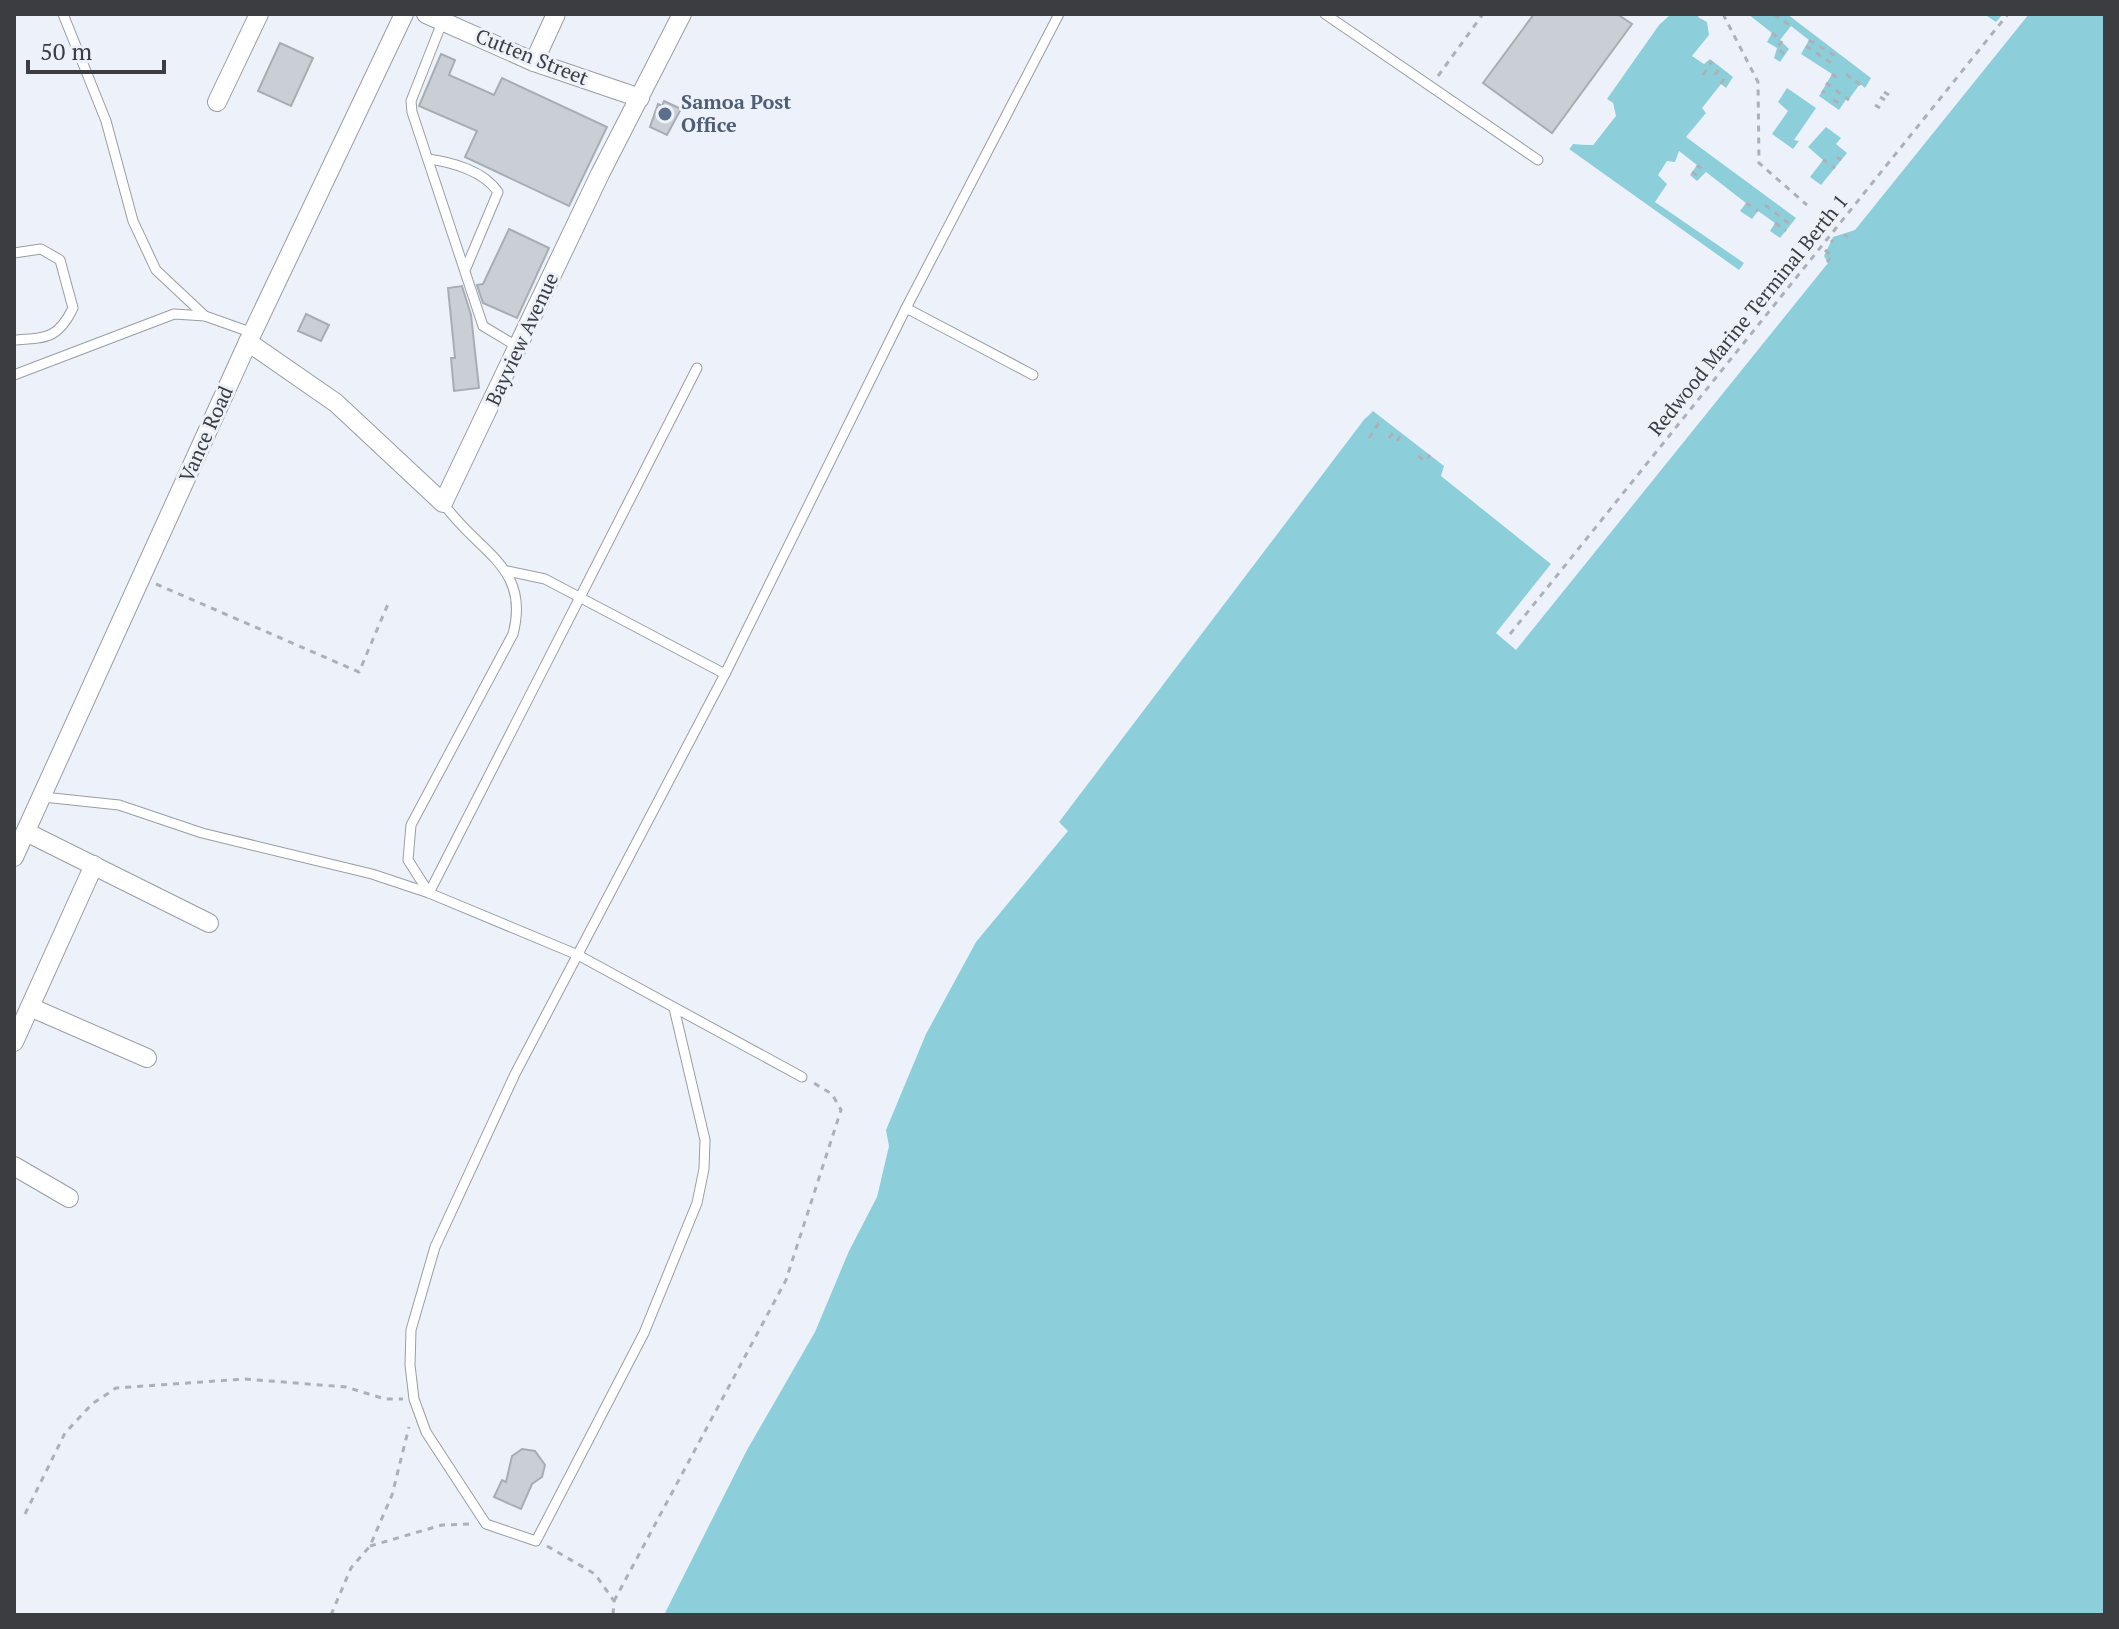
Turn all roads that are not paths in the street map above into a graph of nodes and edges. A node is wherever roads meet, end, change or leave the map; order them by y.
1 (63, 14) edge
2 (259, 14) edge
3 (404, 14) edge
4 (556, 14) edge
5 (682, 14) edge
6 (1059, 14) edge
7 (1325, 14) edge
8 (434, 17) edge
9 (534, 62) junction
10 (640, 98) junction
11 (217, 102) dead end
12 (428, 159) junction
13 (1538, 160) dead end
14 (14, 253) edge
15 (466, 268) junction
16 (906, 308) junction
17 (205, 316) junction
18 (251, 337) junction
19 (14, 340) edge
20 (518, 347) junction
21 (697, 368) dead end
22 (14, 375) edge
23 (1033, 375) dead end
24 (443, 503) junction
25 (507, 571) junction
26 (582, 596) junction
27 (725, 674) junction
28 (43, 797) junction
29 (26, 832) junction
30 (14, 857) edge
31 (94, 865) junction
32 (429, 893) junction
33 (209, 923) dead end
34 (578, 955) junction
35 (30, 1007) junction
36 (674, 1008) junction
37 (14, 1042) edge
38 (147, 1058) dead end
39 (802, 1077) road end
40 (14, 1166) edge
41 (69, 1198) dead end

1 - 17 lane
2 - 11 street
3 - 18 street, Vance Road
4 - 9 street
5 - 10 street, Bayview Avenue
6 - 16 lane
7 - 13 lane
8 - 9 street, Cutten Street
8 - 12 lane
9 - 10 street, Cutten Street
10 - 20 street, Bayview Avenue
12 - 15 lane
12 - 15 lane
14 - 19 lane
15 - 20 lane
16 - 23 lane
16 - 27 lane
17 - 18 lane
17 - 22 lane
18 - 24 street
18 - 28 street, Vance Road
20 - 24 street, Bayview Avenue
21 - 26 lane
24 - 25 lane
25 - 26 lane
25 - 32 lane
26 - 27 lane
26 - 32 lane
27 - 34 lane
28 - 29 street, Vance Road
28 - 32 lane
29 - 30 street, Vance Road
29 - 31 street
31 - 33 street
31 - 35 street
32 - 34 lane
34 - 36 lane
34 - 36 lane
35 - 37 street
35 - 38 street
36 - 39 lane
40 - 41 street

